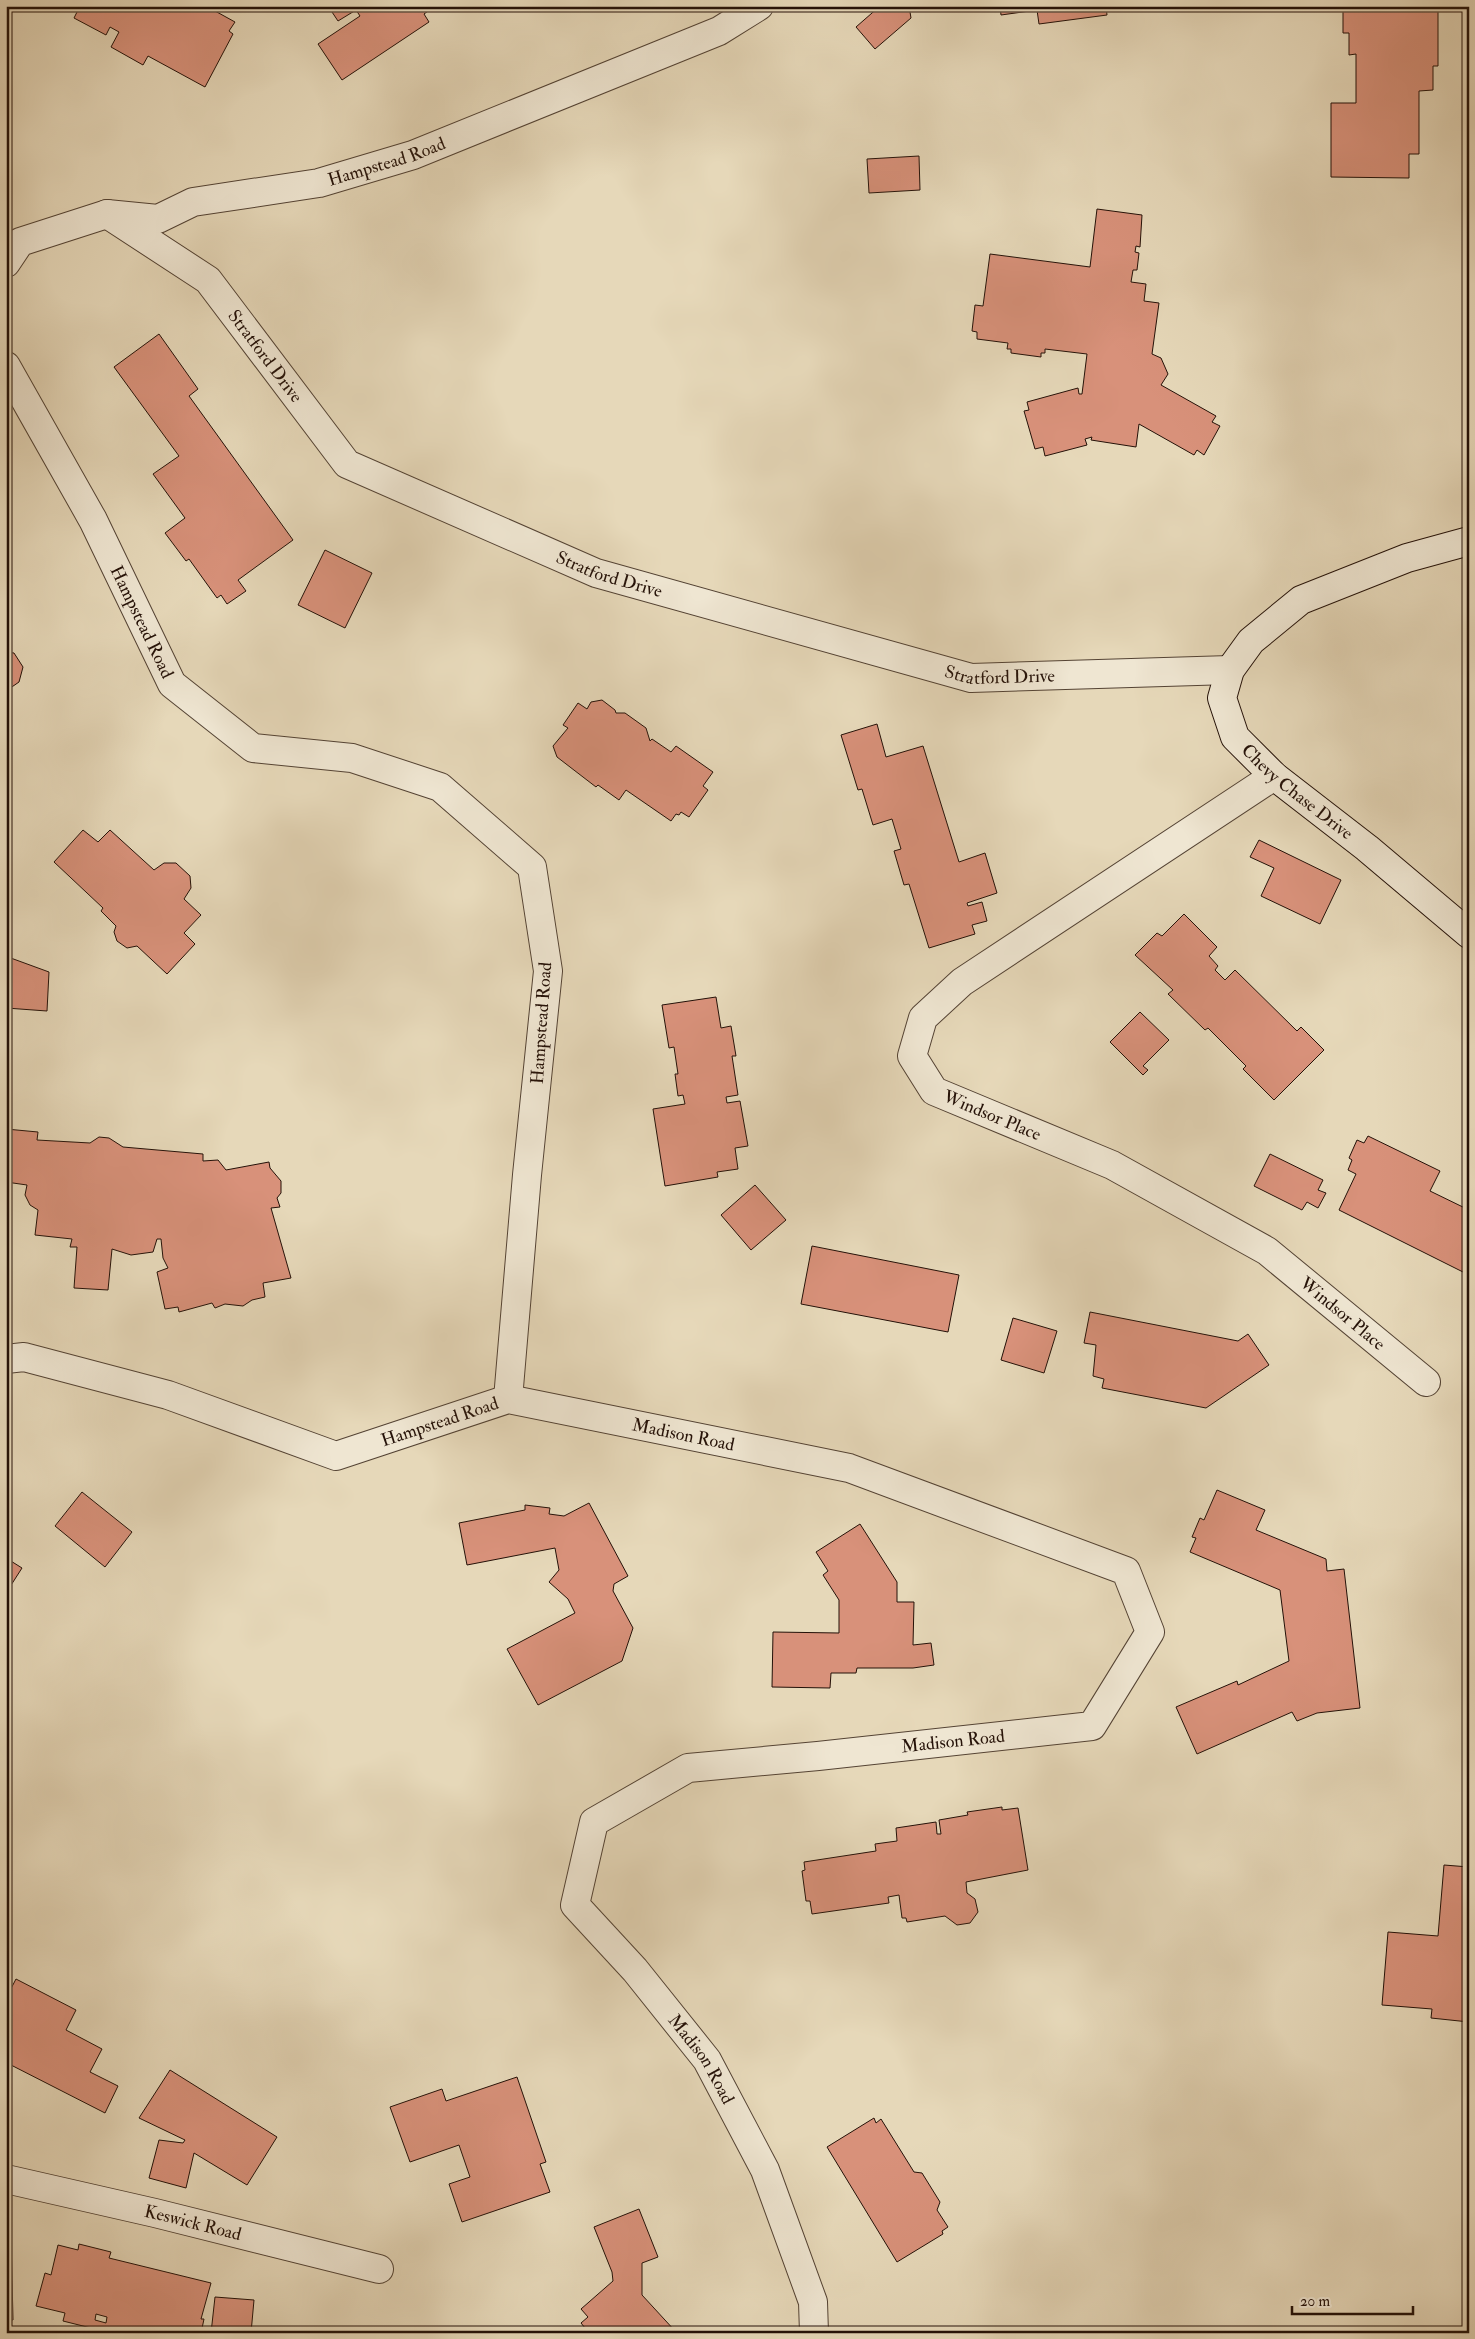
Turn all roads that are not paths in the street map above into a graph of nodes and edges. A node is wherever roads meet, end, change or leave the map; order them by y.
1 (759, 6) edge
2 (107, 214) junction
3 (6, 263) edge
4 (6, 366) edge
5 (1469, 540) edge
6 (1230, 670) junction
7 (1274, 776) junction
8 (1469, 934) edge
9 (6, 1359) edge
10 (1426, 1382) dead end
11 (508, 1399) junction
12 (6, 2179) edge
13 (379, 2269) dead end
14 (814, 2333) edge

1 - 2 street, Hampstead Road
2 - 3 street, Hampstead Road
2 - 6 street, Stratford Drive
4 - 11 street, Hampstead Road
5 - 6 street, Chevy Chase Drive
6 - 7 street, Chevy Chase Drive
7 - 8 street, Chevy Chase Drive
7 - 10 street, Windsor Place
9 - 11 street, Hampstead Road
11 - 14 street, Madison Road
12 - 13 street, Keswick Road

